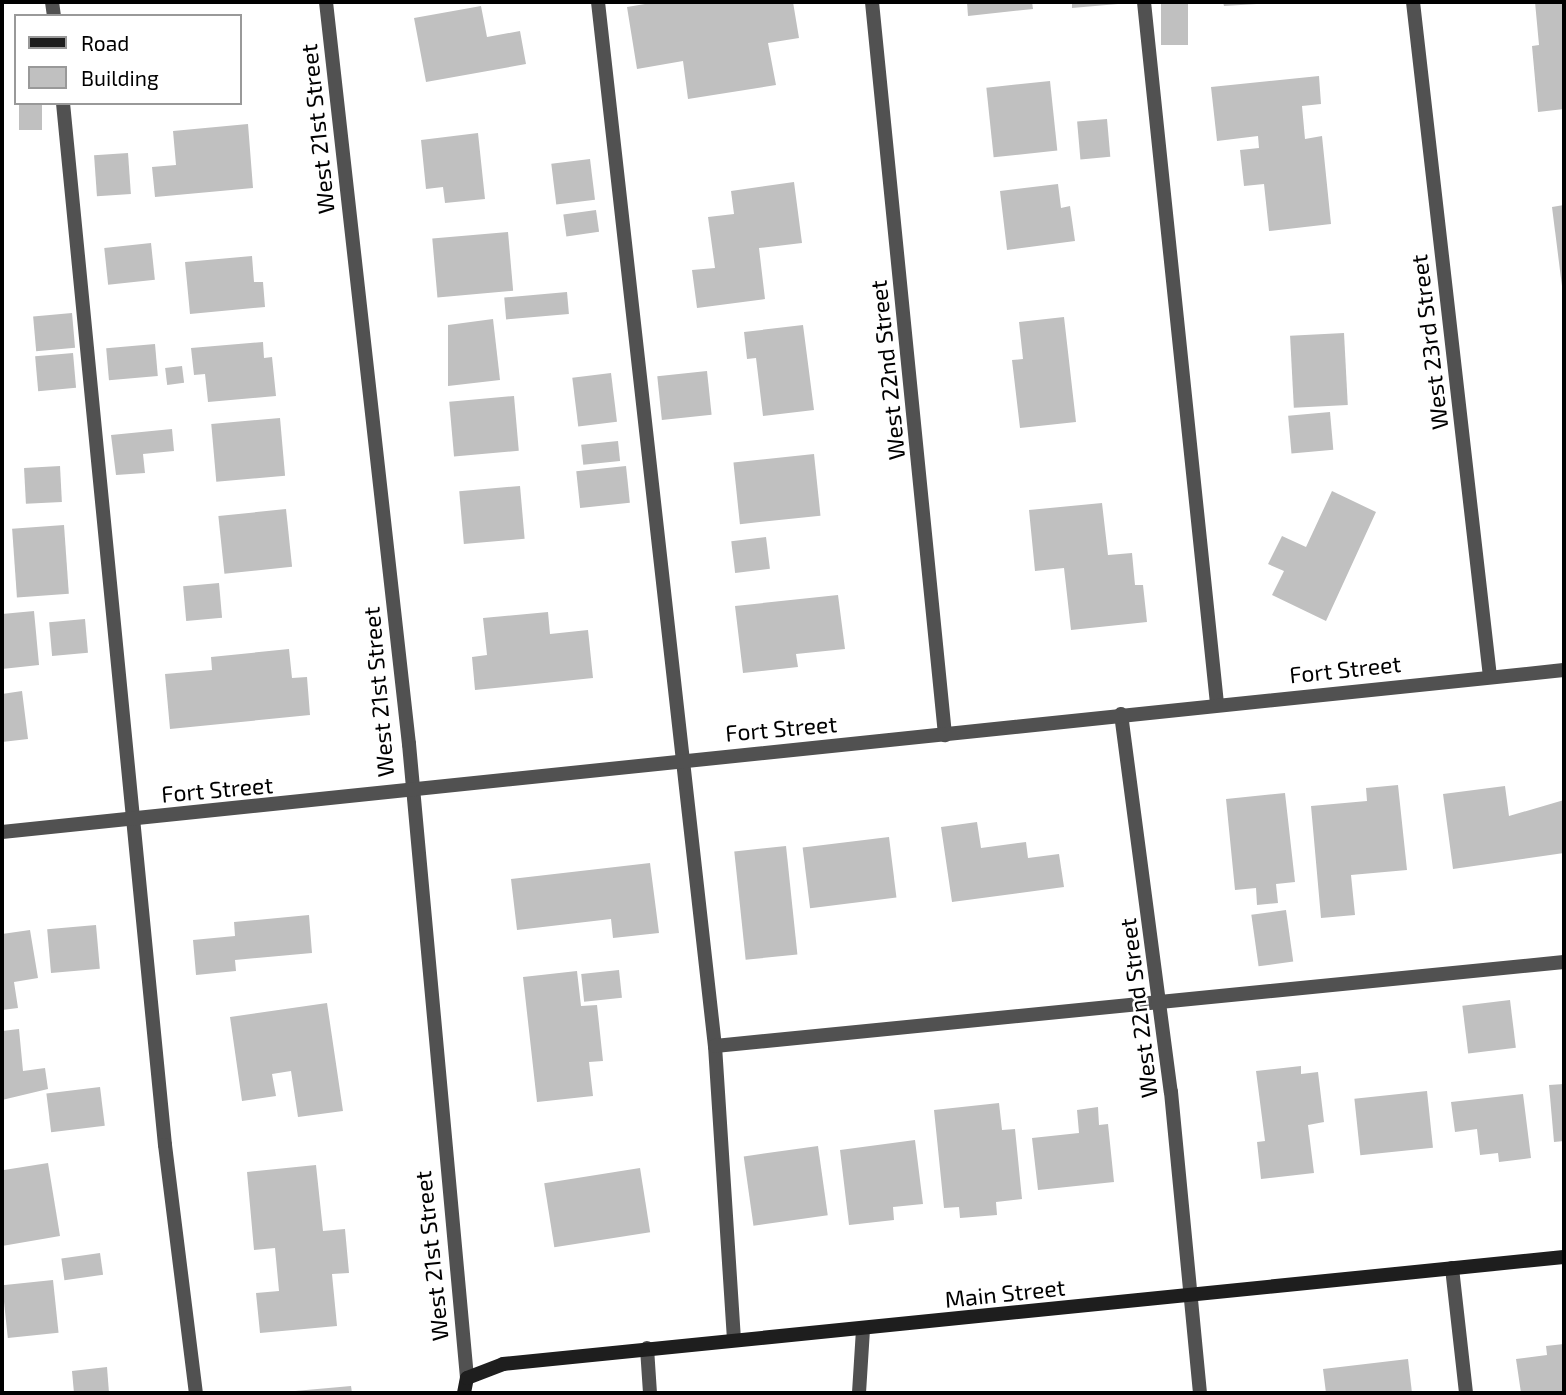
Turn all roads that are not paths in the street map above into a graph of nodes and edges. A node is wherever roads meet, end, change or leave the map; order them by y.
1 (326, 2) edge
2 (598, 2) edge
3 (872, 2) edge
4 (1144, 2) edge
5 (1413, 2) edge
6 (62, 105) edge
7 (1564, 670) edge
8 (1490, 677) junction
9 (1217, 705) junction
10 (1121, 714) junction
11 (945, 735) junction
12 (681, 760) junction
13 (410, 794) junction
14 (134, 819) junction
15 (2, 832) edge
16 (1564, 962) edge
17 (1160, 1003) junction
18 (715, 1046) junction
19 (1564, 1257) edge
20 (1452, 1268) junction
21 (1190, 1297) junction
22 (863, 1330) junction
23 (734, 1339) junction
24 (647, 1348) junction
25 (467, 1378) junction
26 (196, 1393) edge
27 (464, 1393) edge
28 (650, 1393) edge
29 (859, 1393) edge
30 (1200, 1393) edge
31 (1466, 1393) edge

1 - 13 street, West 21st Street
2 - 12 street
3 - 11 street, West 22nd Street
4 - 9 street
5 - 8 street, West 23rd Street
6 - 14 street
7 - 8 street, Fort Street
8 - 9 street, Fort Street
9 - 10 street, Fort Street
10 - 11 street, Fort Street
10 - 17 street, West 22nd Street
11 - 12 street, Fort Street
12 - 13 street, Fort Street
12 - 18 street
13 - 14 street, Fort Street
13 - 25 street, West 21st Street
14 - 15 street, Fort Street
14 - 26 street
16 - 17 street
17 - 18 street
17 - 21 street, West 22nd Street
18 - 23 street
19 - 20 street, Main Street
20 - 21 street, Main Street
20 - 31 street
21 - 22 street, Main Street
21 - 30 street, West 22nd Street
22 - 23 street, Main Street
22 - 29 street
23 - 24 street, Main Street
24 - 25 street, Main Street
24 - 28 street
25 - 27 street

